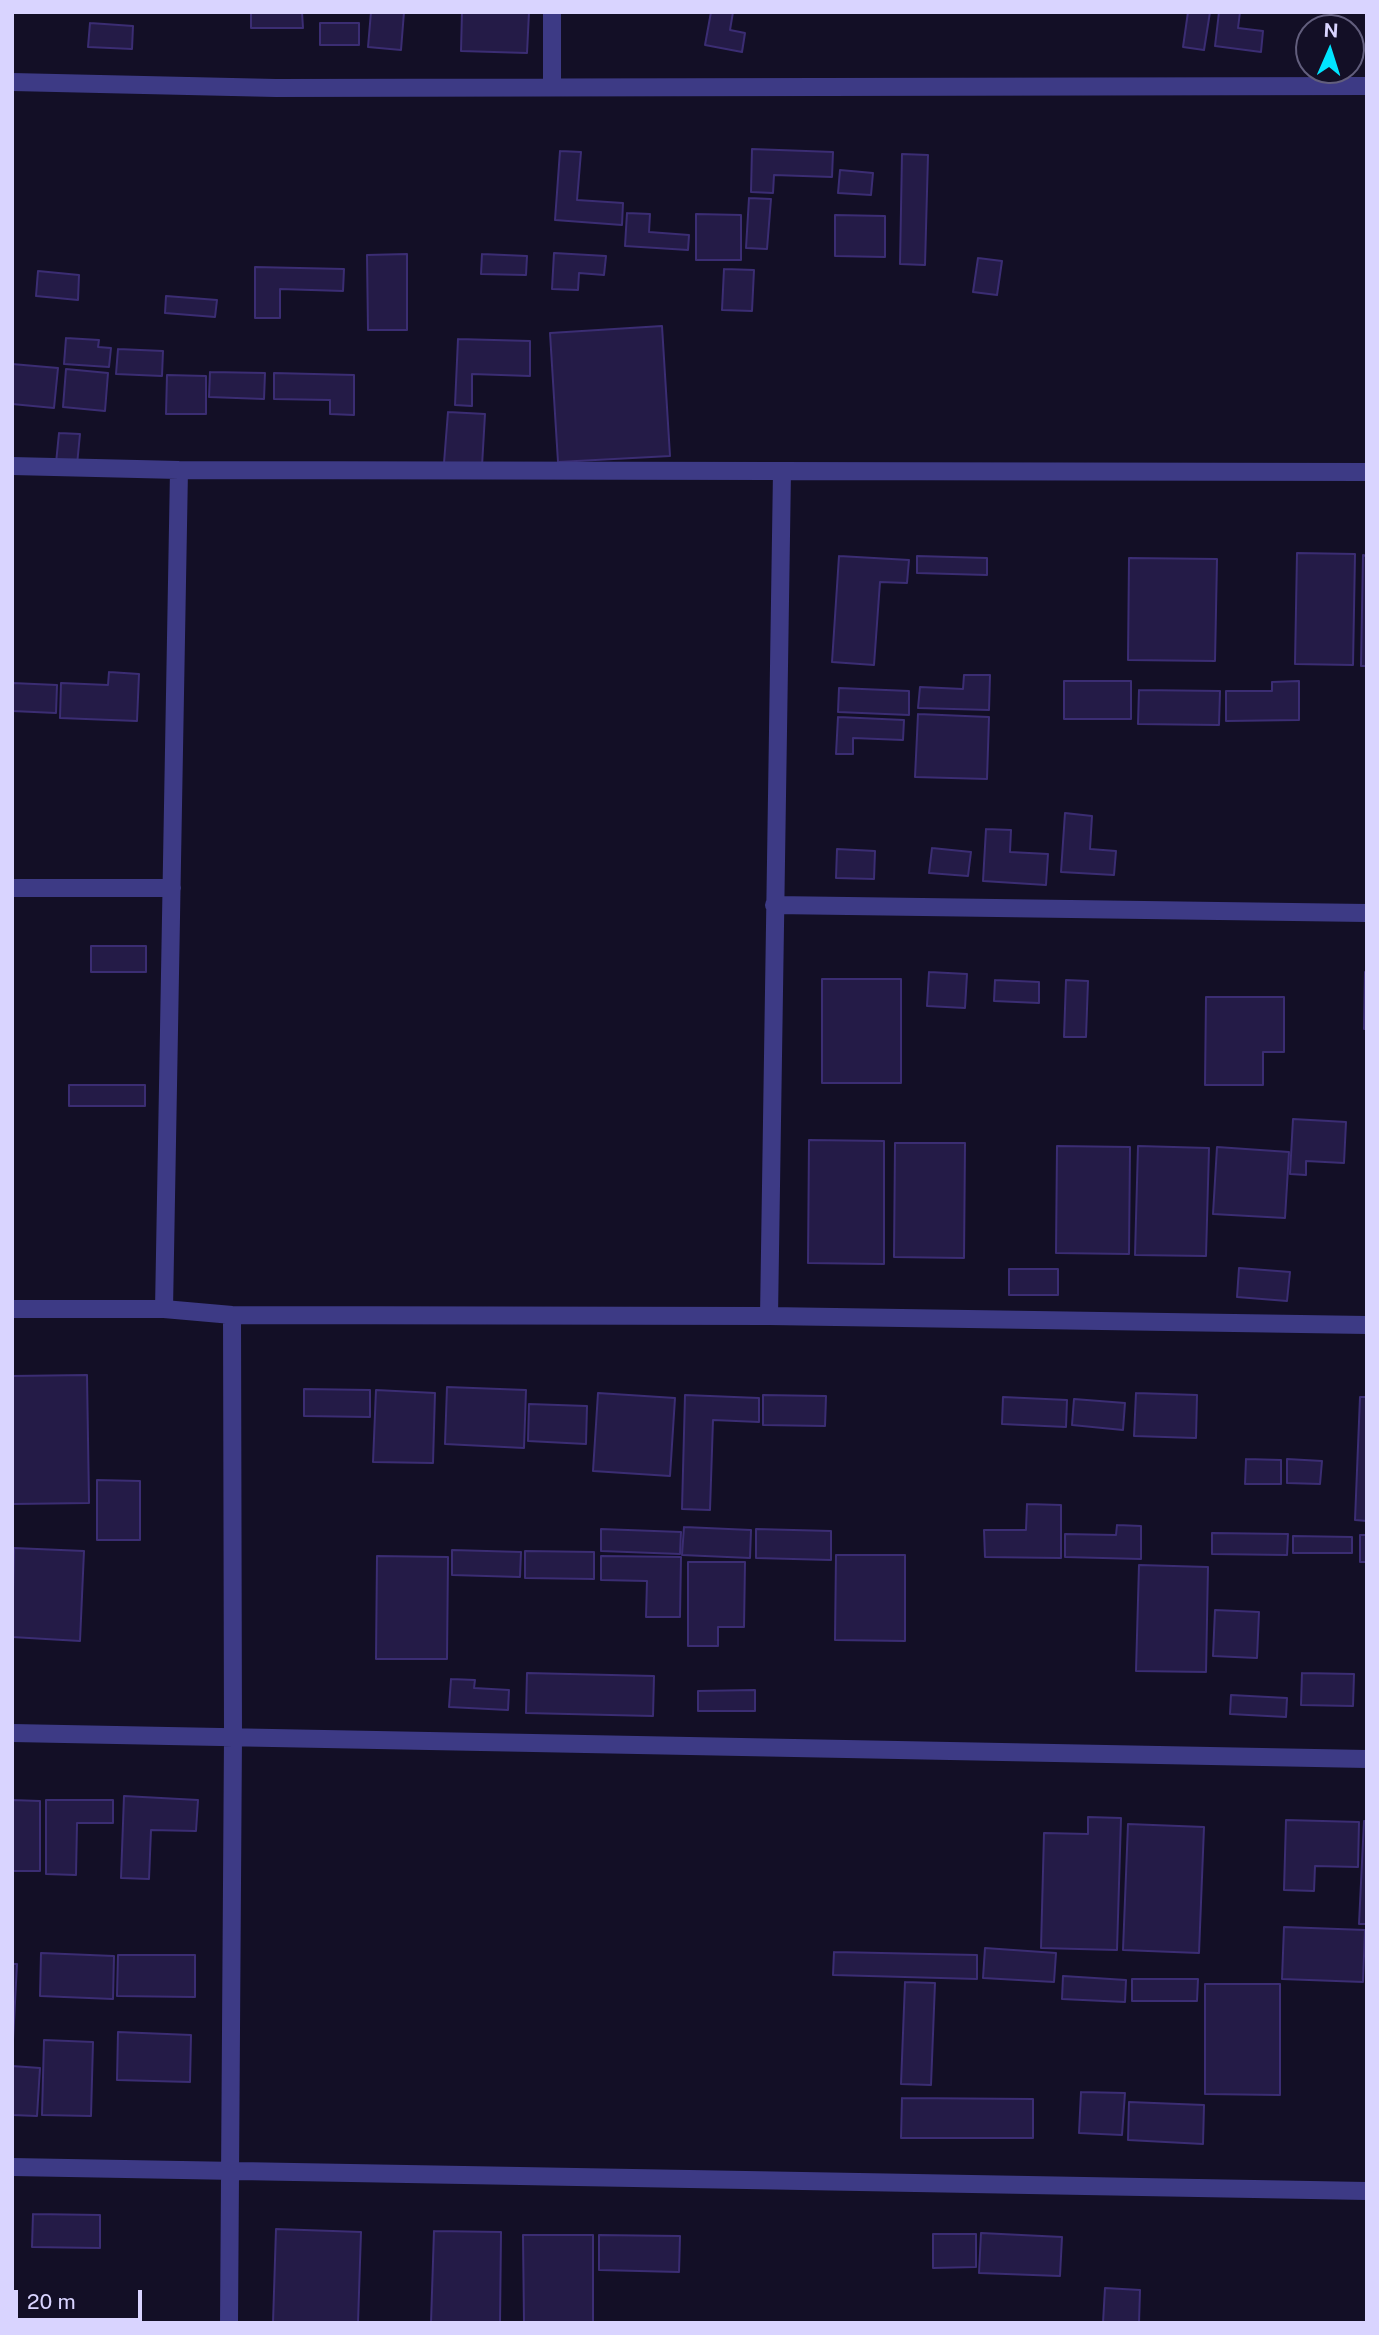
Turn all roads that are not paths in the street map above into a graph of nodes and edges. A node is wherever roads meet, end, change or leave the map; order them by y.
1 (552, 12) edge
2 (12, 82) edge
3 (1367, 86) edge
4 (552, 87) junction
5 (12, 466) edge
6 (179, 470) junction
7 (782, 471) junction
8 (1367, 472) edge
9 (12, 888) edge
10 (172, 888) junction
11 (774, 905) junction
12 (1367, 913) edge
13 (12, 1309) edge
14 (164, 1309) junction
15 (232, 1315) junction
16 (769, 1316) junction
17 (1367, 1325) edge
18 (12, 1733) edge
19 (233, 1737) junction
20 (1367, 1759) edge
21 (12, 2167) edge
22 (228, 2171) junction
23 (1367, 2191) edge
24 (229, 2323) edge

1 - 4 street
2 - 4 street
3 - 4 street
5 - 6 street
6 - 7 street
6 - 10 street
7 - 8 street
7 - 11 street
9 - 10 street
10 - 14 street
11 - 12 street
11 - 16 street
13 - 14 street
14 - 15 street
15 - 16 street
15 - 19 street
16 - 17 street
18 - 19 street
19 - 20 street
19 - 22 street
21 - 22 street
22 - 23 street
22 - 24 street

